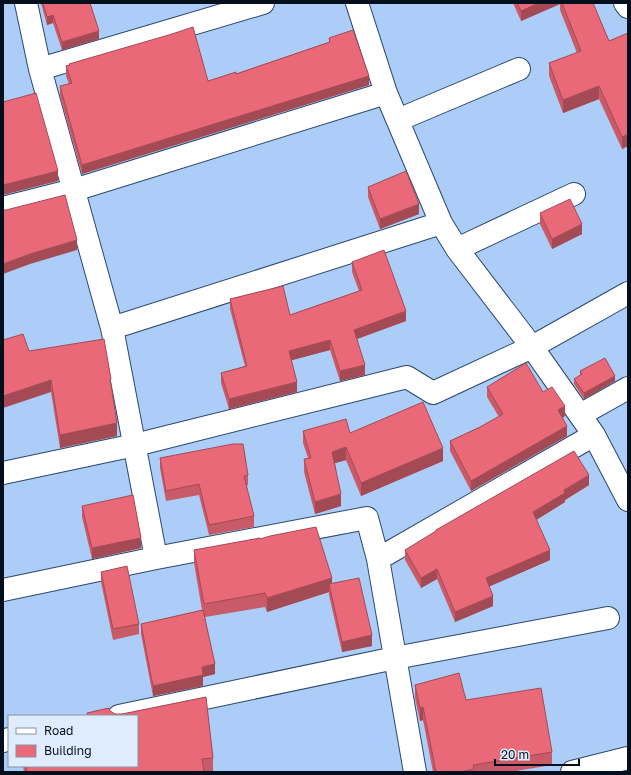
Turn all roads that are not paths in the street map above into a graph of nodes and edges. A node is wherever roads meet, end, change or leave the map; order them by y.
1 (26, 3) edge
2 (264, 3) edge
3 (357, 3) edge
4 (625, 3) edge
5 (628, 6) edge
6 (40, 69) junction
7 (519, 69) dead end
8 (386, 93) junction
9 (398, 120) junction
10 (74, 190) junction
11 (574, 194) dead end
12 (3, 208) edge
13 (441, 223) junction
14 (457, 249) junction
15 (628, 293) edge
16 (112, 328) junction
17 (532, 347) junction
18 (628, 388) edge
19 (580, 415) junction
20 (594, 435) junction
21 (135, 445) junction
22 (3, 473) edge
23 (628, 500) edge
24 (156, 558) junction
25 (378, 559) junction
26 (3, 590) edge
27 (608, 618) dead end
28 (395, 658) junction
29 (124, 715) edge
30 (628, 758) edge
31 (415, 772) edge
32 (572, 772) edge

1 - 6 street
2 - 6 street
3 - 8 street
4 - 5 street
6 - 10 street
7 - 9 street
8 - 9 street
8 - 10 street
9 - 13 street
10 - 12 street
10 - 16 street
11 - 14 street
13 - 14 street
13 - 16 street
14 - 17 street
15 - 17 street
16 - 21 street
17 - 19 street
17 - 21 street
18 - 19 street
19 - 20 street
20 - 23 street
20 - 25 street
21 - 22 street
21 - 24 street
24 - 25 street
24 - 26 street
25 - 28 street
27 - 28 street
28 - 29 street
28 - 31 street
30 - 32 street

